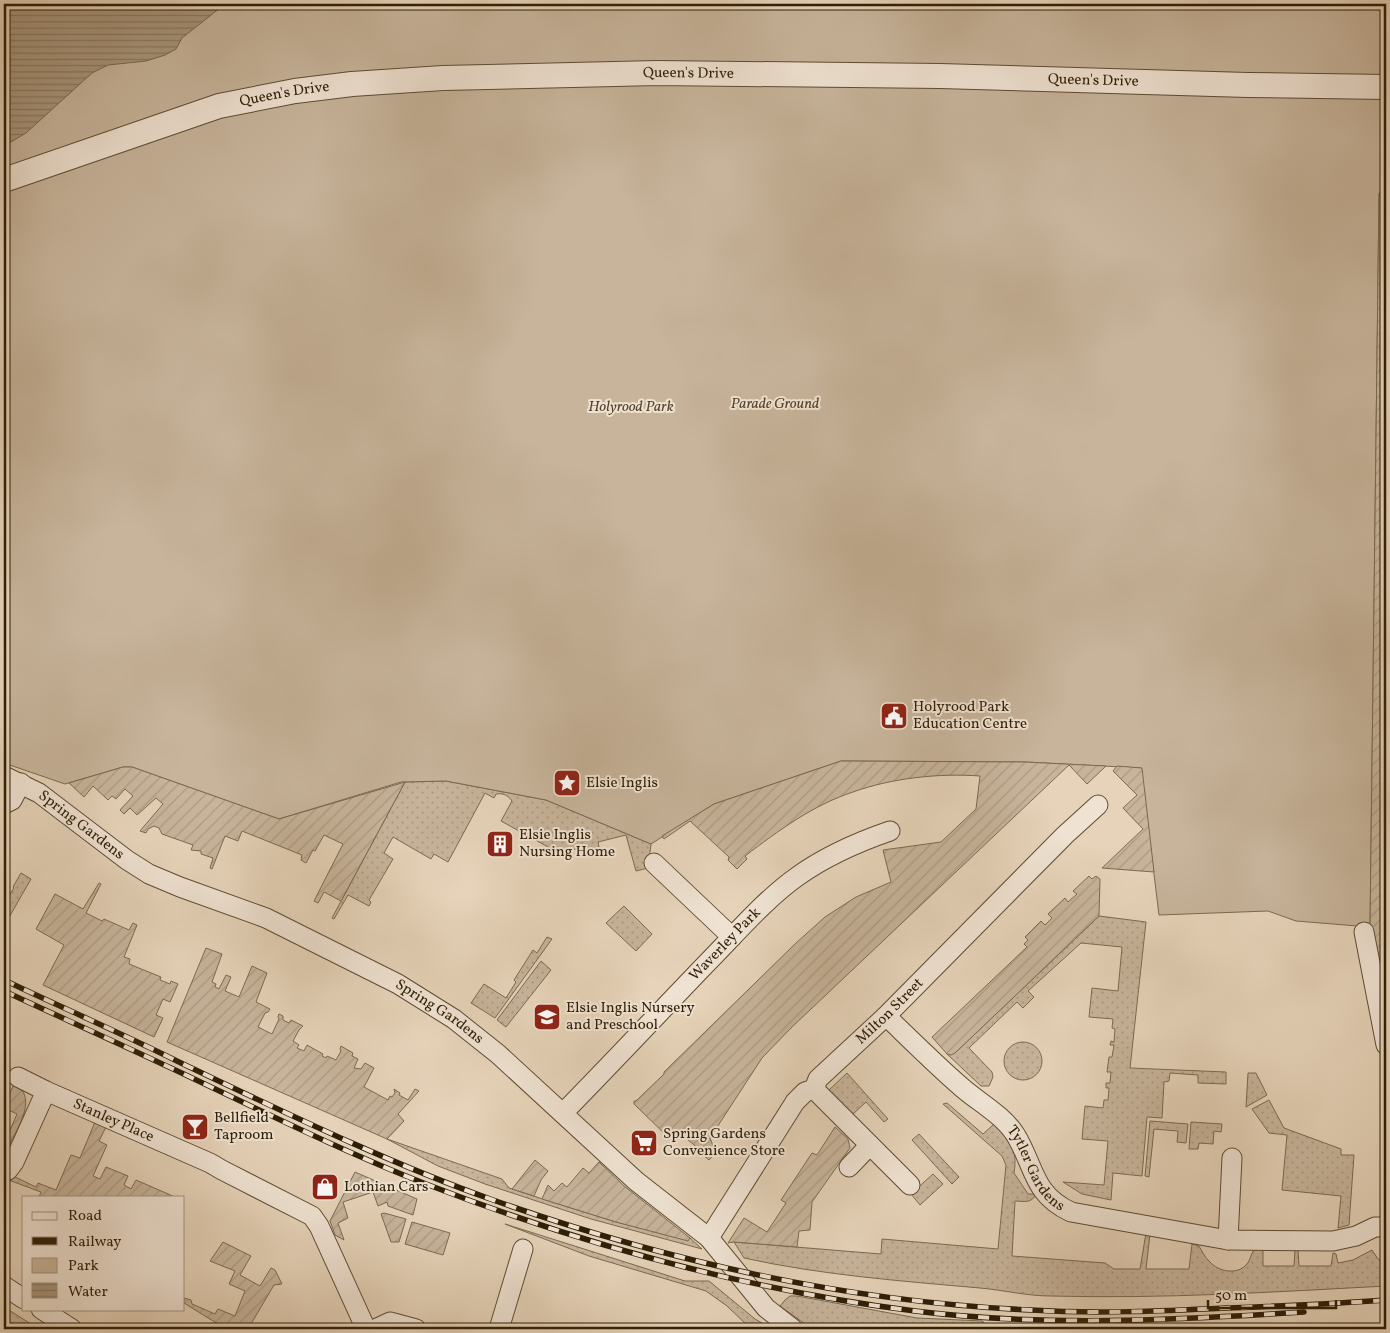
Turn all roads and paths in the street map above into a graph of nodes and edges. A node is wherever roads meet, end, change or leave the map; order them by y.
1 (1386, 87) edge
2 (4, 180) edge
3 (12, 780) edge
4 (4, 804) edge
5 (1098, 805) dead end
6 (890, 831) dead end
7 (654, 863) dead end
8 (1364, 932) dead end
9 (732, 937) junction
10 (886, 1016) junction
11 (1386, 1045) edge
12 (18, 1077) dead end
13 (814, 1089) junction
14 (46, 1091) junction
15 (563, 1113) junction
16 (870, 1144) junction
17 (1232, 1158) dead end
18 (849, 1167) dead end
19 (4, 1172) edge
20 (910, 1185) dead end
21 (1386, 1227) edge
22 (709, 1238) junction
23 (1228, 1240) junction
24 (523, 1250) dead end
25 (4, 1286) edge
26 (22, 1297) edge
27 (43, 1310) edge
28 (72, 1329) edge
29 (366, 1329) edge
30 (375, 1329) edge
31 (416, 1329) edge
32 (499, 1329) edge
33 (793, 1329) edge

1 - 2 street, Queen's Drive
3 - 4 street
3 - 15 street, Spring Gardens
5 - 10 street, Milton Street
6 - 9 street, Waverley Park
7 - 9 street
8 - 11 street
9 - 15 street, Waverley Park
10 - 13 street, Milton Street
10 - 23 street, Tytler Gardens
12 - 14 street, Stanley Place
13 - 16 street
13 - 22 street, Milton Street
14 - 19 street
14 - 29 street, Stanley Place
15 - 22 street, Spring Gardens
16 - 18 street
16 - 20 street
17 - 23 street
21 - 23 street, Tytler Gardens
22 - 33 street, Spring Gardens
24 - 32 street
25 - 26 street
27 - 28 street
30 - 31 street

